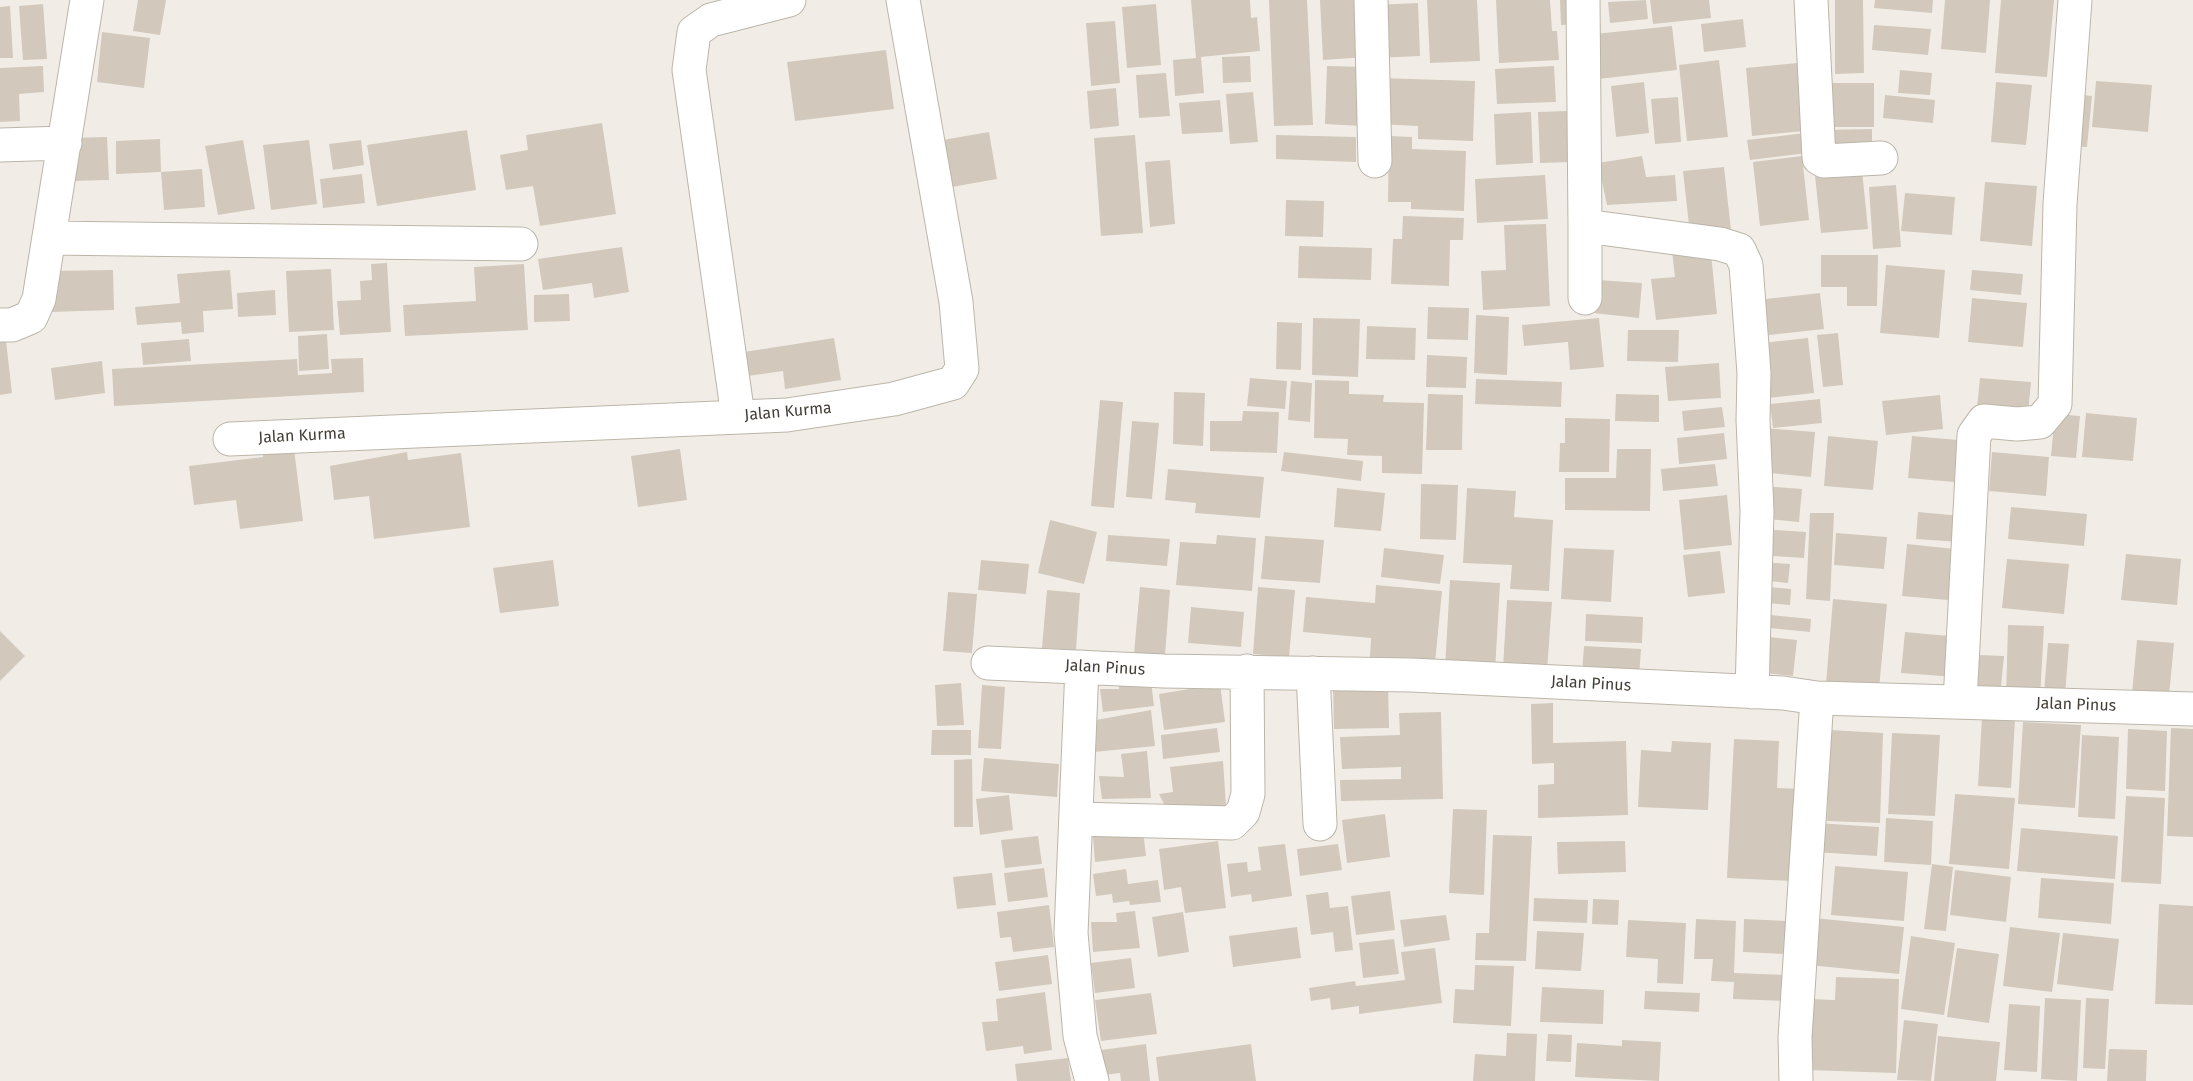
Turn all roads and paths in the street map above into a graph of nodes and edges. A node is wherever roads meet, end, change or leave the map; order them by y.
1 (87, 0) edge
2 (789, 0) edge
3 (903, 0) edge
4 (1371, 0) edge
5 (1583, 0) edge
6 (1811, 0) edge
7 (2075, 0) edge
8 (65, 143) junction
9 (0, 145) edge
10 (1881, 158) dead end
11 (1375, 160) dead end
12 (1585, 226) junction
13 (49, 238) junction
14 (520, 244) dead end
15 (1584, 298) dead end
16 (0, 325) edge
17 (738, 416) junction
18 (230, 439) dead end
19 (988, 663) dead end
20 (1083, 667) junction
21 (1246, 672) junction
22 (1313, 673) junction
23 (1752, 692) junction
24 (1817, 698) junction
25 (1960, 702) junction
26 (2193, 709) edge
27 (1076, 819) junction
28 (1320, 824) dead end
29 (1092, 1081) edge
30 (1796, 1081) edge

1 - 8 street
2 - 17 street
3 - 17 street, Jalan Kurma
4 - 11 street
5 - 12 street
6 - 10 street
7 - 25 street
8 - 9 street
8 - 13 street
12 - 15 street
12 - 23 street
13 - 14 street
13 - 16 street
17 - 18 street, Jalan Kurma
19 - 20 street, Jalan Pinus
20 - 21 street, Jalan Pinus
20 - 27 street
21 - 22 street, Jalan Pinus
21 - 27 street
22 - 23 street, Jalan Pinus
22 - 28 street
23 - 24 street, Jalan Pinus
24 - 25 street, Jalan Pinus
24 - 30 street
25 - 26 street, Jalan Pinus
27 - 29 street

